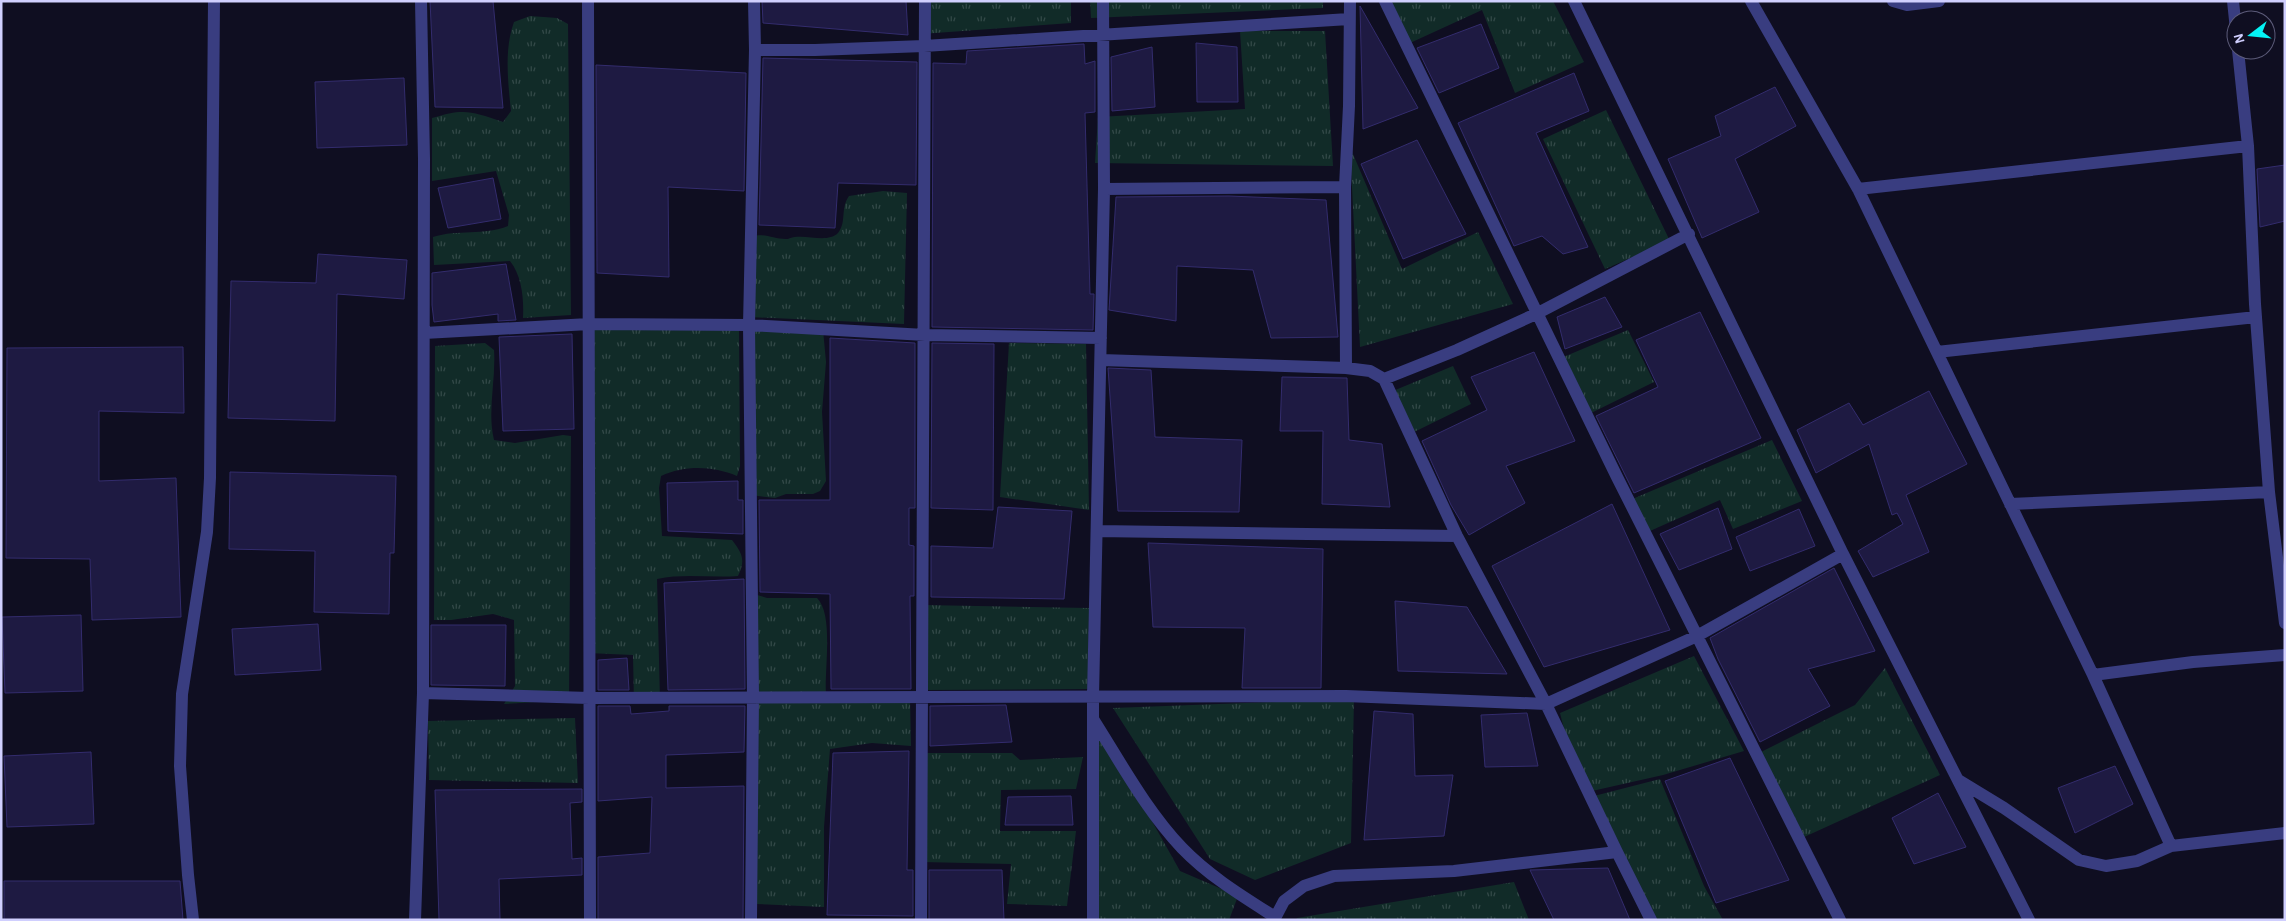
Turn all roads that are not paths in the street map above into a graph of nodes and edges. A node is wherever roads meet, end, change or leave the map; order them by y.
1 (214, 1) edge
2 (421, 1) edge
3 (588, 1) edge
4 (754, 1) edge
5 (925, 1) edge
6 (1103, 1) edge
7 (1350, 1) edge
8 (1386, 1) edge
9 (1574, 1) edge
10 (1751, 1) edge
11 (1893, 1) edge
12 (1939, 1) edge
13 (1349, 19) junction
14 (1103, 34) junction
15 (924, 46) junction
16 (755, 50) junction
17 (2239, 60) edge
18 (2248, 146) junction
19 (1344, 187) junction
20 (1104, 189) junction
21 (1858, 189) junction
22 (1689, 234) junction
23 (1536, 314) junction
24 (2256, 317) junction
25 (589, 324) junction
26 (749, 325) junction
27 (424, 333) junction
28 (924, 335) junction
29 (1101, 338) junction
30 (1937, 352) junction
31 (1101, 360) junction
32 (1346, 368) junction
33 (1384, 379) junction
34 (2269, 492) junction
35 (2010, 504) junction
36 (1096, 531) junction
37 (1457, 536) junction
38 (1843, 554) junction
39 (2285, 623) edge
40 (1697, 636) junction
41 (2285, 655) edge
42 (2093, 675) junction
43 (422, 693) junction
44 (1093, 696) junction
45 (753, 697) junction
46 (921, 697) junction
47 (589, 698) junction
48 (1546, 704) junction
49 (1092, 719) junction
50 (1958, 780) junction
51 (2285, 833) edge
52 (2171, 846) junction
53 (1617, 852) junction
54 (1274, 918) edge
55 (193, 920) edge
56 (415, 920) edge
57 (590, 920) edge
58 (751, 920) edge
59 (921, 920) edge
60 (1093, 920) edge
61 (1652, 920) edge
62 (1840, 920) edge
63 (2028, 920) edge

1 - 55 street
2 - 27 street
3 - 25 street
4 - 16 street
5 - 15 street
6 - 14 street
7 - 13 street
8 - 23 street
9 - 22 street
10 - 21 street
11 - 12 street
13 - 14 street
13 - 19 street
14 - 15 street
14 - 20 street
15 - 16 street
15 - 28 street
16 - 26 street
17 - 18 street
18 - 21 street
18 - 24 street
19 - 20 street
19 - 32 street
20 - 29 street
21 - 30 street
22 - 23 street
22 - 38 street
23 - 33 street
23 - 40 street
24 - 30 street
24 - 34 street
25 - 26 street
25 - 27 street
25 - 47 street
26 - 28 street
26 - 45 street
27 - 43 street
28 - 29 street
28 - 46 street
29 - 31 street
30 - 35 street
31 - 32 street
31 - 36 street
32 - 33 street
33 - 37 street
34 - 35 street
34 - 39 street
35 - 42 street
36 - 37 street
36 - 44 street
37 - 48 street
38 - 40 street
38 - 50 street
40 - 48 street
40 - 62 street
41 - 42 street
42 - 52 street
43 - 47 street
43 - 56 street
44 - 46 street
44 - 48 street
44 - 49 street
45 - 46 street
45 - 47 street
45 - 58 street
46 - 59 street
47 - 57 street
48 - 53 street
49 - 54 street
49 - 60 street
50 - 52 street
50 - 63 street
51 - 52 street
53 - 54 street
53 - 61 street

